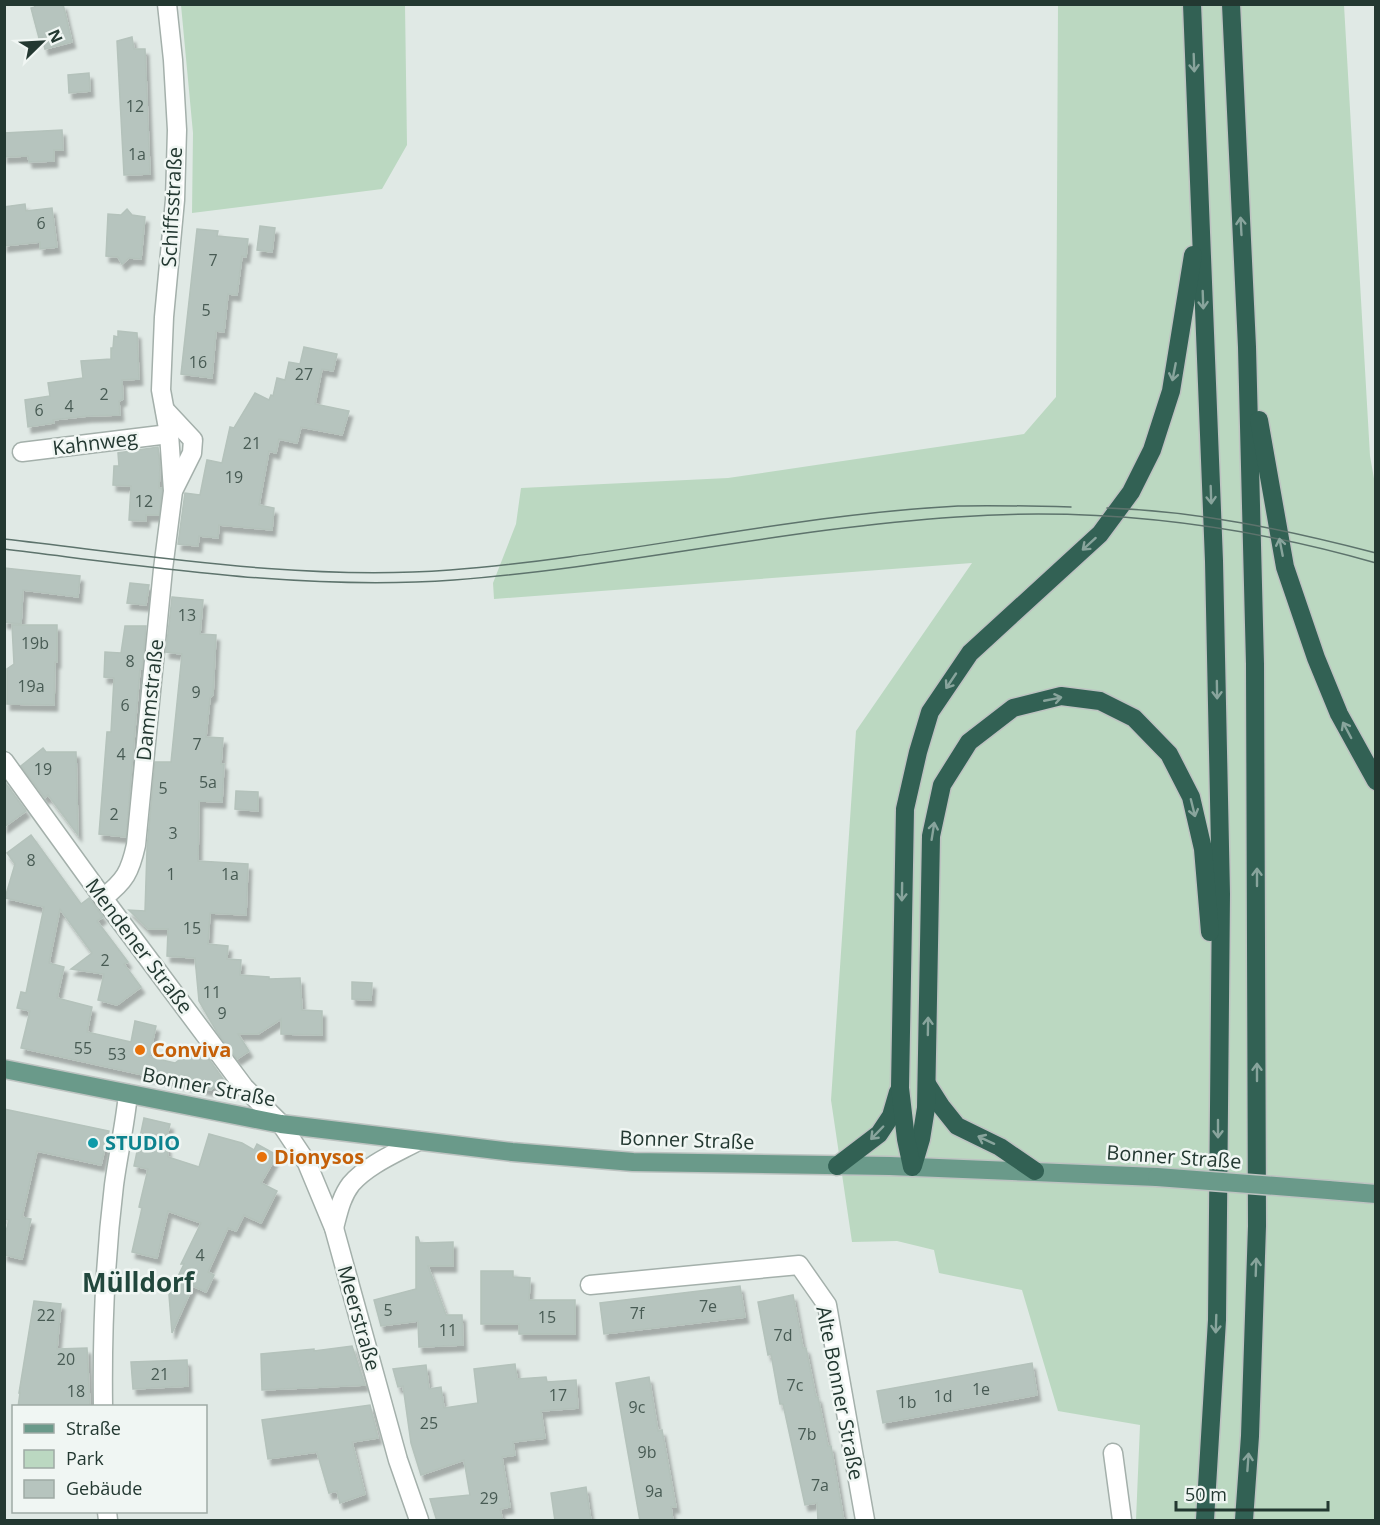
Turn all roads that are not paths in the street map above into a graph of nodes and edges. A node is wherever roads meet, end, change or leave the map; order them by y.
1 (166, 4) edge
2 (1192, 4) edge
3 (1231, 4) edge
4 (1200, 211) junction
5 (1247, 347) junction
6 (165, 410) junction
7 (169, 434) junction
8 (22, 453) dead end
9 (173, 491) junction
10 (4, 761) edge
11 (1376, 781) edge
12 (103, 898) junction
13 (1219, 1028) junction
14 (4, 1069) edge
15 (927, 1084) junction
16 (900, 1088) junction
17 (128, 1094) junction
18 (281, 1124) junction
19 (418, 1141) junction
20 (837, 1166) junction
21 (912, 1167) junction
22 (1035, 1171) junction
23 (1376, 1194) edge
24 (334, 1228) junction
25 (590, 1285) dead end
26 (103, 1405) edge
27 (1113, 1453) dead end
28 (419, 1521) edge
29 (865, 1521) edge
30 (1122, 1521) edge
31 (1205, 1521) edge
32 (1244, 1521) edge

1 - 6 street, Schiffsstraße
2 -> 4 highway
5 -> 3 highway
4 -> 13 highway
4 -> 16 highway
11 -> 5 highway
32 -> 5 highway
6 - 7 street, Schiffsstraße
6 - 9 street, Dammstraße
7 - 8 street, Kahnweg
7 - 9 street, Dammstraße
9 - 12 street, Dammstraße
10 - 12 street, Mendener Straße
12 - 18 street, Mendener Straße
15 -> 13 highway
13 -> 31 highway
14 - 17 main road, Bonner Straße
15 - 21 highway
22 -> 15 highway
16 -> 20 highway
16 - 21 highway
17 - 18 main road, Bonner Straße
17 - 26 street
18 - 19 main road, Bonner Straße
18 - 24 street, Meerstraße
19 - 20 main road, Bonner Straße
19 - 24 street
20 - 21 main road, Bonner Straße
21 - 22 main road, Bonner Straße
22 - 23 main road, Bonner Straße, bridge
24 - 28 street, Meerstraße
25 - 29 street, Alte Bonner Straße
27 - 30 street

